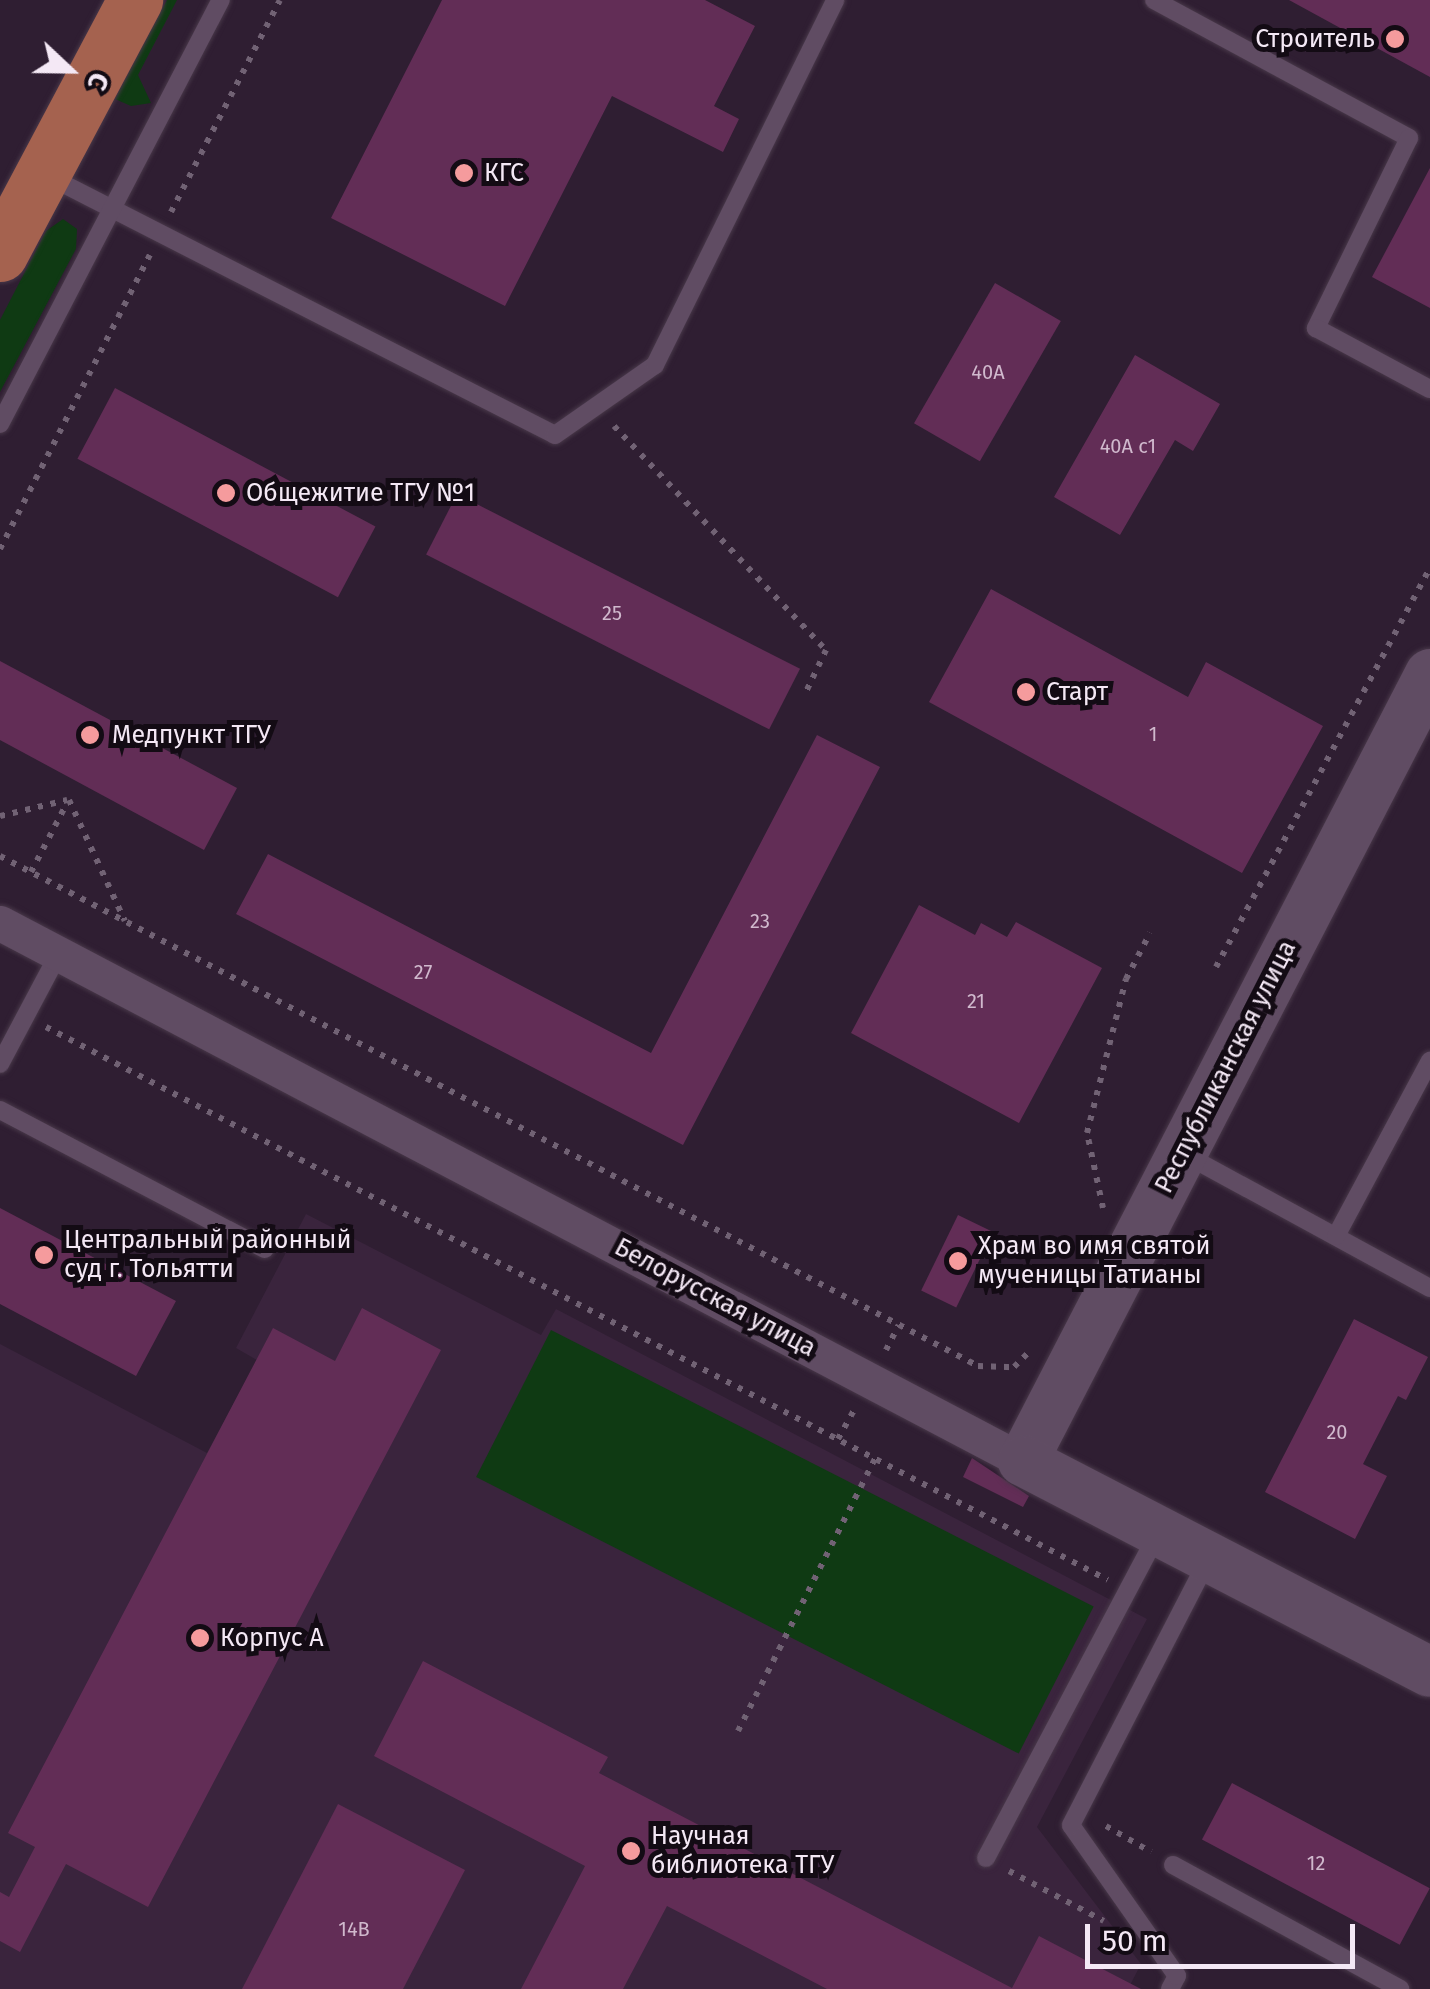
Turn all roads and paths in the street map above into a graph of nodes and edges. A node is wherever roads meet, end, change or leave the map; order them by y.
1 (134, 0) edge
2 (221, 0) edge
3 (280, 0) edge
4 (835, 0) edge
5 (1154, 0) edge
6 (43, 174) junction
7 (109, 209) junction
8 (160, 234) junction
9 (0, 254) edge
10 (1430, 390) edge
11 (596, 406) junction
12 (0, 424) edge
13 (0, 549) edge
14 (1430, 568) edge
15 (1430, 674) edge
16 (804, 696) dead end
17 (69, 800) junction
18 (0, 816) edge
19 (0, 856) edge
20 (31, 872) junction
21 (0, 923) edge
22 (126, 924) junction
23 (1150, 934) dead end
24 (59, 953) junction
25 (1216, 967) dead end
26 (25, 1017) junction
27 (1430, 1061) edge
28 (0, 1064) edge
29 (0, 1110) edge
30 (1182, 1153) junction
31 (1098, 1217) dead end
32 (1336, 1236) junction
33 (265, 1249) dead end
34 (1430, 1288) edge
35 (1036, 1346) dead end
36 (876, 1459) junction
37 (1023, 1461) junction
38 (1158, 1532) junction
39 (1208, 1558) junction
40 (1127, 1590) junction
41 (1422, 1662) edge
42 (738, 1731) dead end
43 (1078, 1811) junction
44 (986, 1858) dead end
45 (1174, 1865) joint
46 (1170, 1989) edge
47 (1400, 1989) edge

1 - 6 main road
2 - 7 lane
3 - 8 path
4 - 11 lane
5 - 10 lane
6 - 7 lane
6 - 9 main road
7 - 8 lane
7 - 12 lane
8 - 11 lane
8 - 13 path
11 - 16 path
14 - 25 path
15 - 30 street, Республиканская улица
17 - 18 path
17 - 20 path
17 - 22 path
19 - 20 path
20 - 22 path
21 - 24 street, Белорусская улица
22 - 35 path
23 - 31 path
24 - 26 lane
24 - 37 street, Белорусская улица
26 - 28 lane
26 - 36 path
27 - 32 lane
29 - 33 lane
30 - 32 lane
30 - 37 street, Республиканская улица
32 - 34 lane
36 - 40 path
36 - 42 path
37 - 38 street, Белорусская улица
38 - 39 street, Белорусская улица
38 - 40 lane
39 - 41 street, Белорусская улица
39 - 43 lane
40 - 44 lane
43 - 45 path
43 - 46 lane
45 - 47 lane

